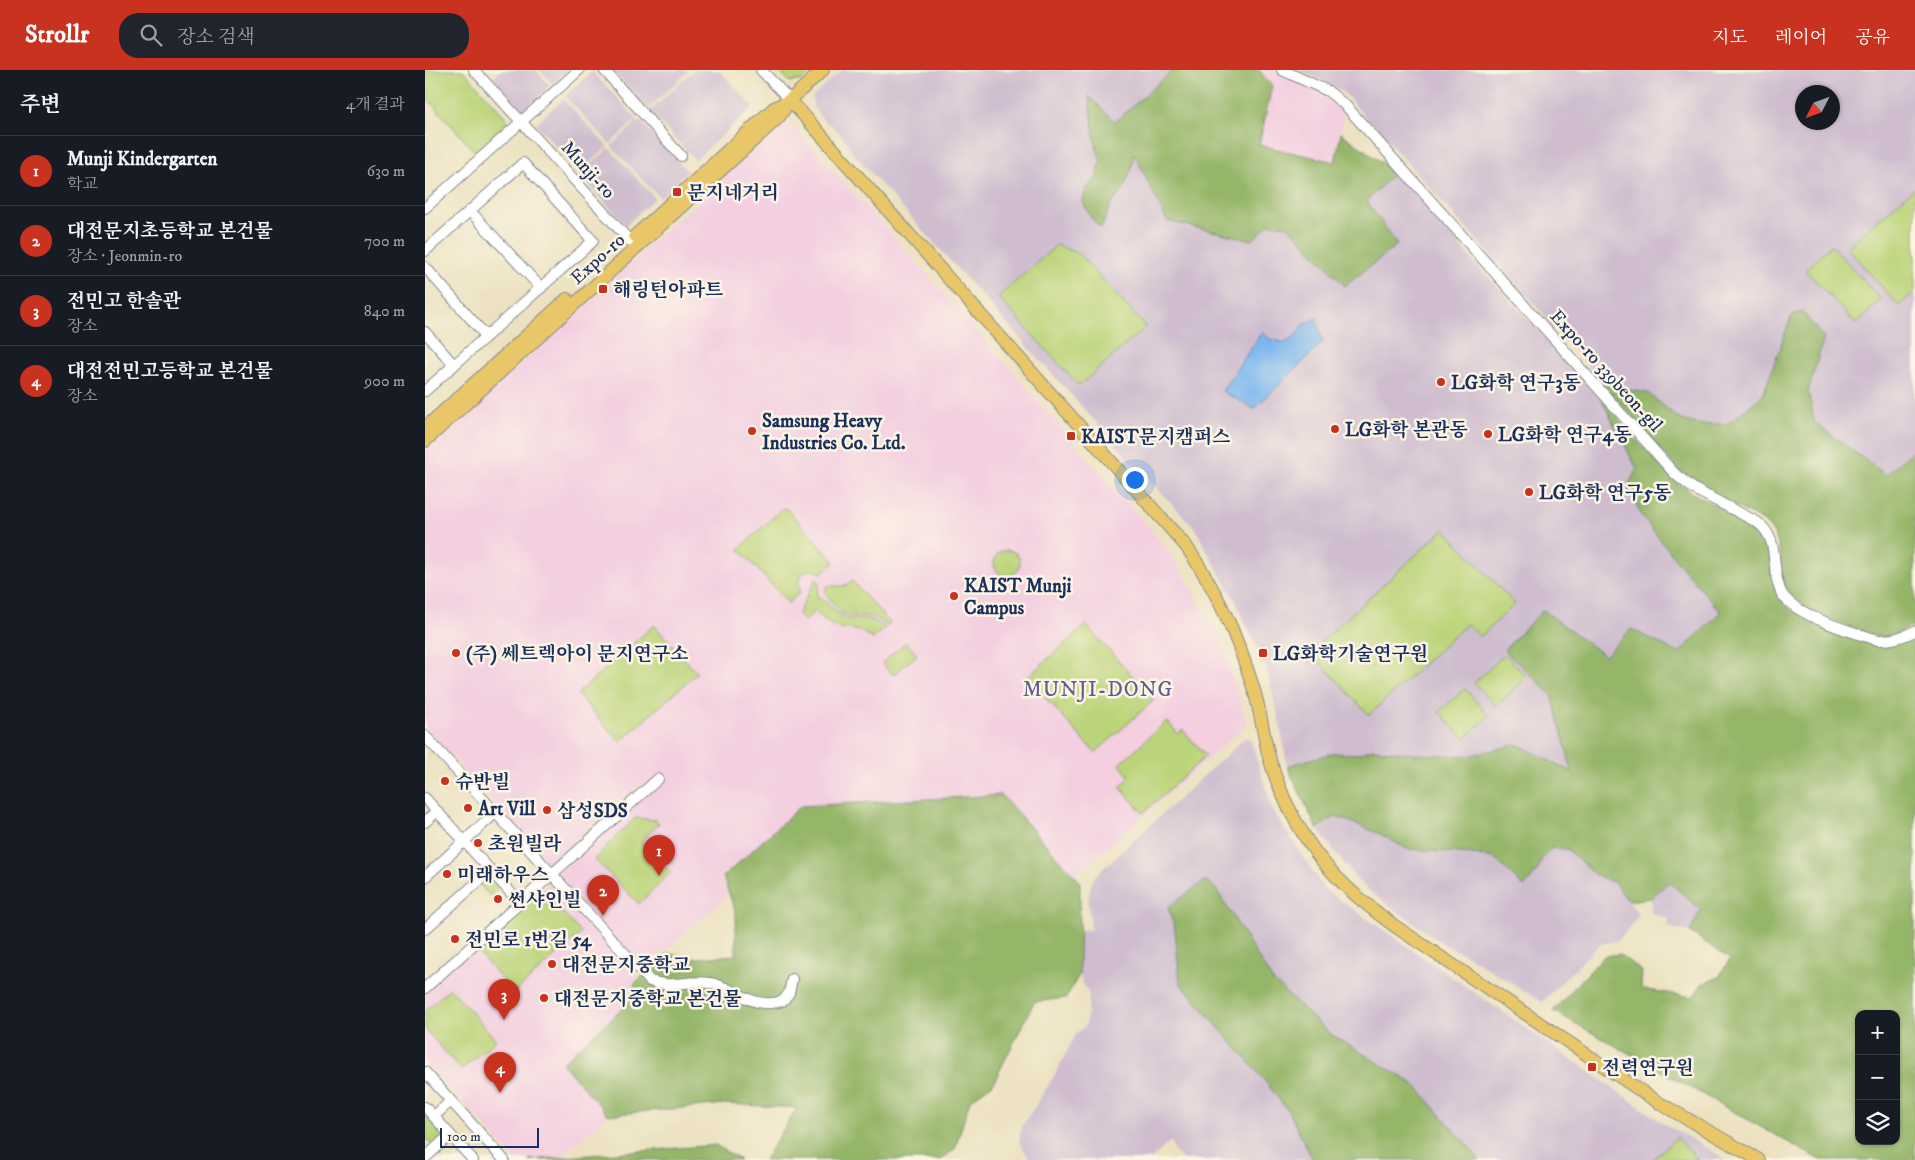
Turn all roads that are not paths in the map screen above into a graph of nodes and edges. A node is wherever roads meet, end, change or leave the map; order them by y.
1 (474, 70) edge
2 (579, 70) edge
3 (604, 70) edge
4 (761, 70) edge
5 (823, 70) edge
6 (1282, 70) edge
7 (790, 100) junction
8 (521, 121) junction
9 (681, 156) dead end
10 (425, 208) edge
11 (470, 211) junction
12 (631, 241) junction
13 (425, 251) edge
14 (425, 267) edge
15 (541, 288) junction
16 (425, 332) edge
17 (486, 336) junction
18 (454, 365) junction
19 (425, 391) edge
20 (425, 428) edge
21 (425, 441) edge
22 (1915, 630) edge
23 (425, 736) edge
24 (658, 779) dead end
25 (425, 798) edge
26 (437, 811) junction
27 (495, 813) junction
28 (425, 822) edge
29 (464, 841) junction
30 (491, 870) junction
31 (551, 875) junction
32 (425, 877) edge
33 (520, 903) junction
34 (425, 929) edge
35 (425, 973) edge
36 (792, 979) dead end
37 (429, 985) edge
38 (425, 1072) edge
39 (451, 1101) junction
40 (425, 1107) edge
41 (434, 1116) junction
42 (450, 1135) junction
43 (1742, 1150) junction
44 (425, 1158) edge
45 (473, 1160) edge
46 (504, 1160) edge
47 (1759, 1160) edge
48 (1765, 1160) edge

1 - 8 street, Munji-ro
2 - 8 street
3 - 9 street
4 - 7 street
5 - 7 main road, Expo-ro
6 - 22 street, Expo-ro 339beon-gil
7 - 12 main road, Expo-ro
7 - 21 main road, Expo-ro
7 - 43 main road
8 - 10 street
8 - 12 street, Munji-ro
11 - 13 street
11 - 15 street
11 - 15 street
12 - 20 main road, Expo-ro
14 - 17 street
15 - 17 street
16 - 18 street
17 - 18 street
18 - 19 street
23 - 27 street
24 - 31 street
25 - 26 street
26 - 28 street
26 - 29 street
27 - 29 street
27 - 31 street
29 - 30 street
29 - 32 street
30 - 33 street
30 - 34 street
31 - 33 street
31 - 36 street
33 - 37 street
35 - 37 street
38 - 39 street
39 - 41 street
39 - 46 street
40 - 41 street
41 - 42 street
42 - 44 street
42 - 45 street
43 - 47 main road
43 - 48 main road

